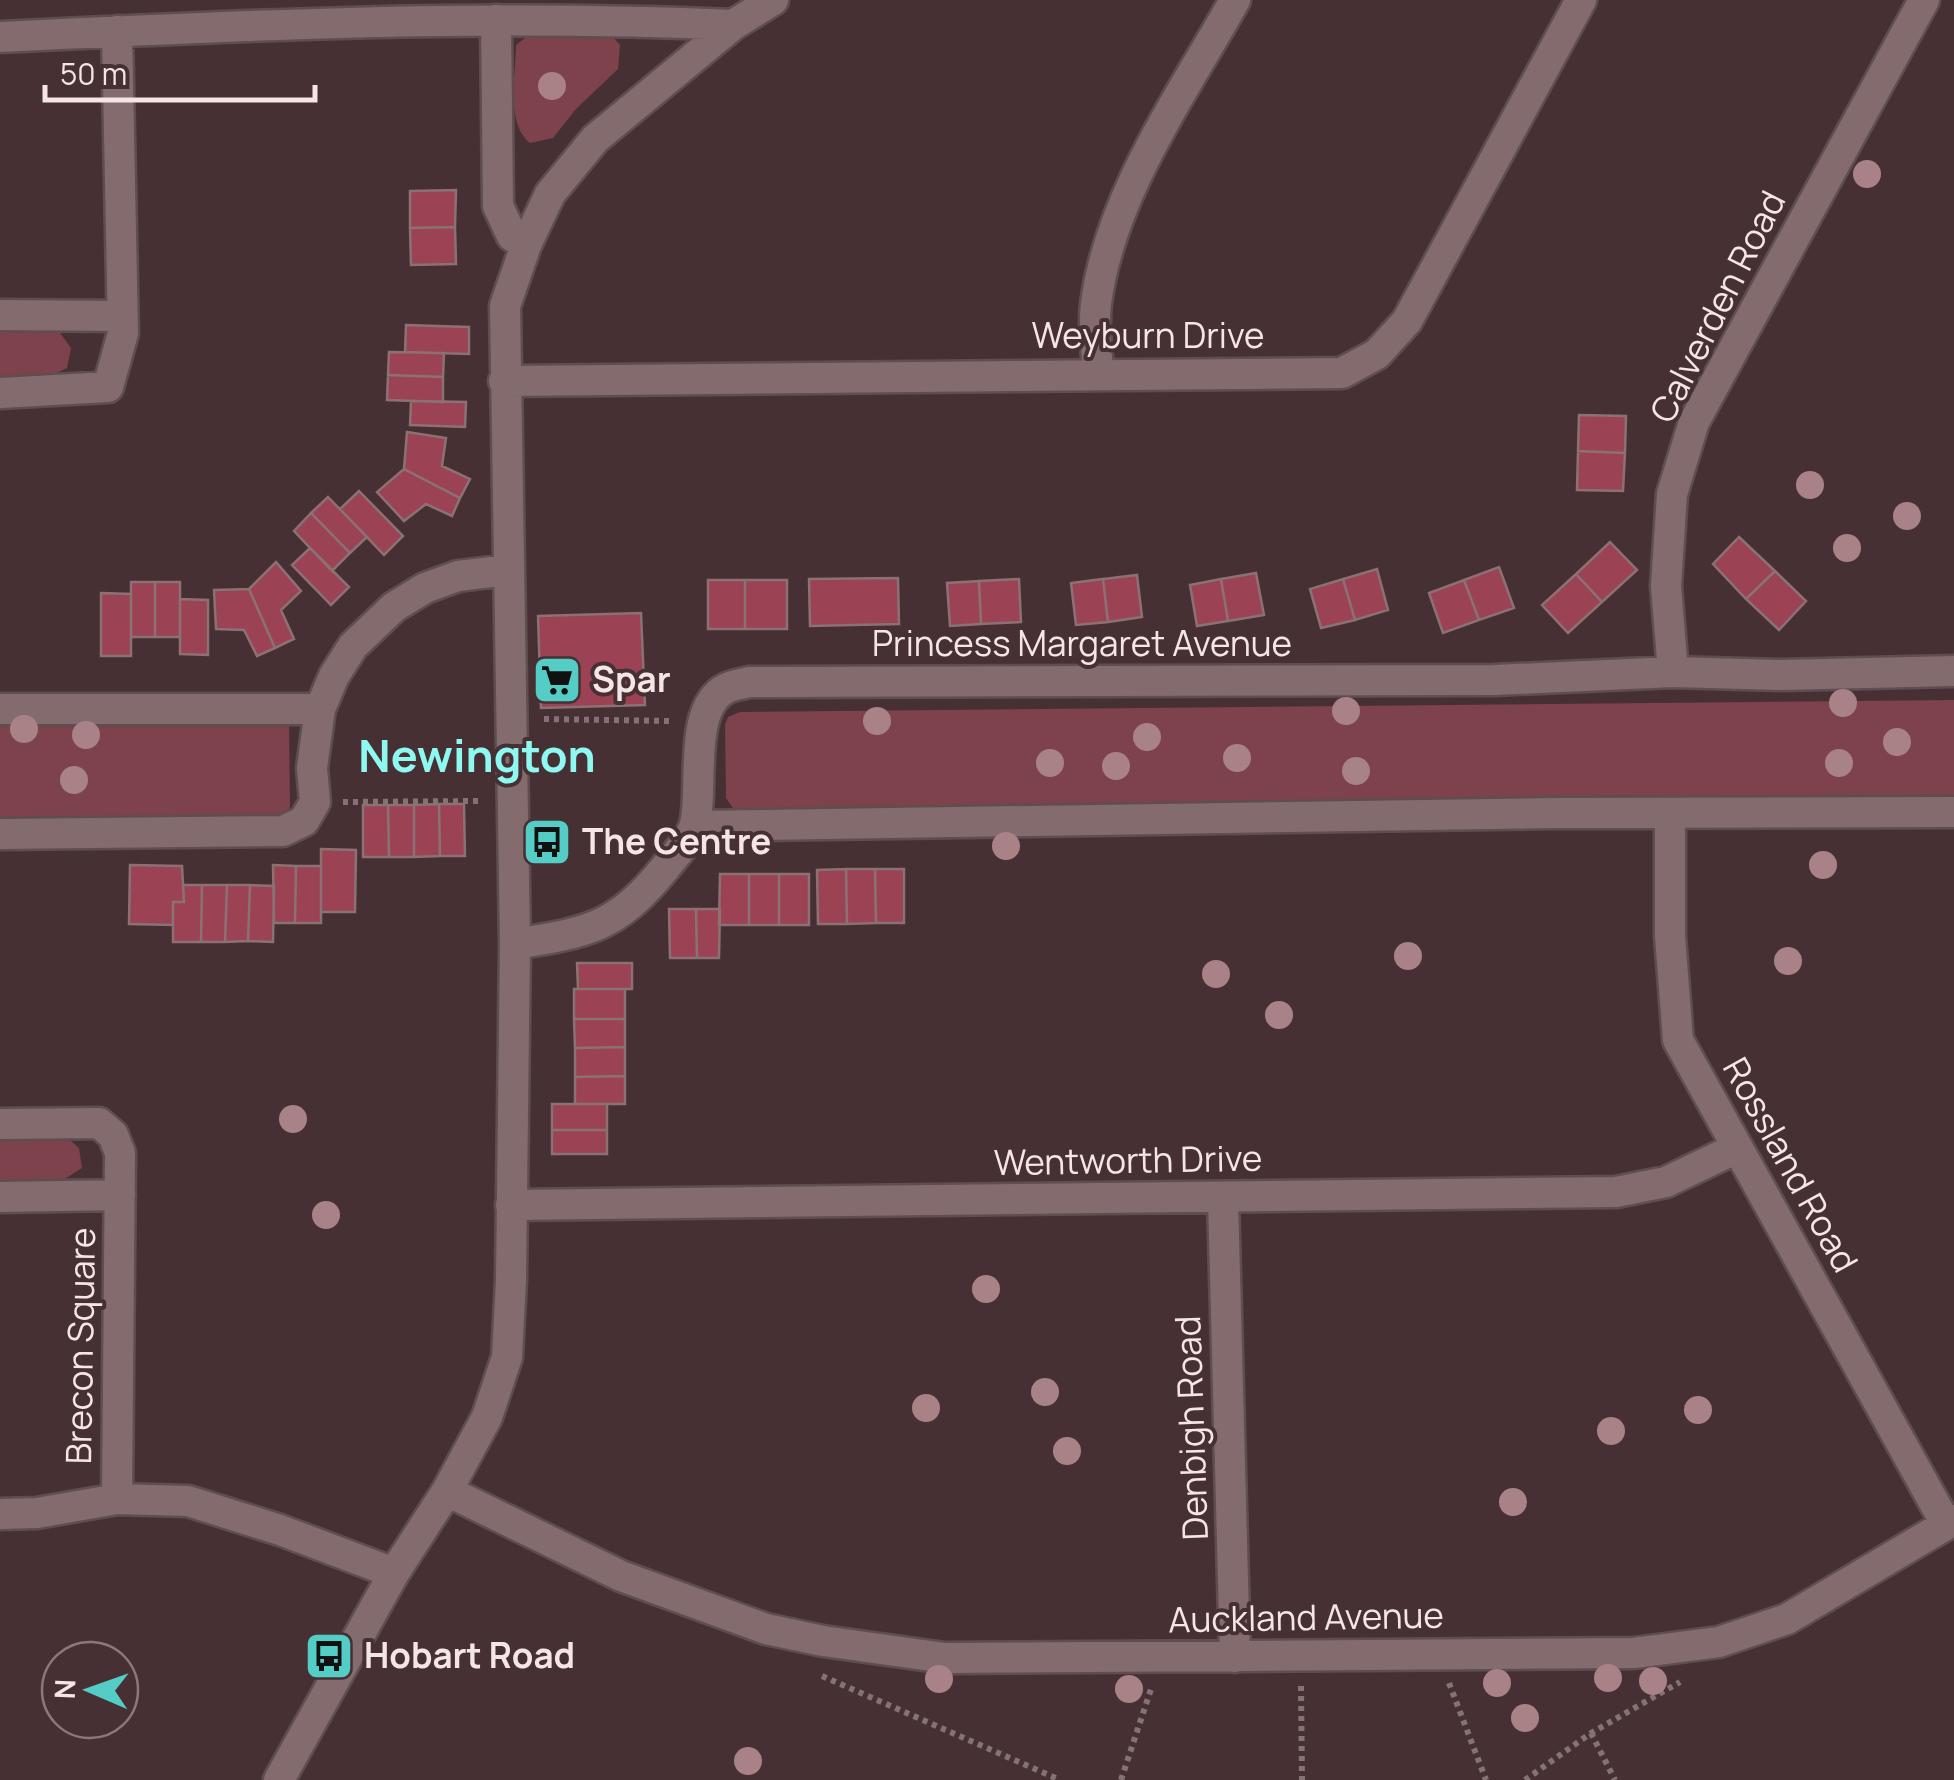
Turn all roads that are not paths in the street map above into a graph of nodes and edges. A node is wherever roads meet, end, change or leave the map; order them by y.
1 (773, 0) edge
2 (1235, 0) edge
3 (1581, 0) edge
4 (1924, 0) edge
5 (496, 20) junction
6 (733, 25) junction
7 (117, 31) junction
8 (0, 37) edge
9 (526, 245) junction
10 (0, 315) edge
11 (122, 316) junction
12 (1098, 373) junction
13 (504, 381) junction
14 (0, 393) edge
15 (507, 570) junction
16 (1674, 672) junction
17 (1954, 672) edge
18 (320, 708) junction
19 (0, 710) edge
20 (1954, 812) edge
21 (1670, 814) junction
22 (695, 826) junction
23 (0, 834) edge
24 (514, 944) junction
25 (0, 1124) edge
26 (1737, 1148) junction
27 (120, 1195) junction
28 (0, 1197) edge
29 (1223, 1198) junction
30 (512, 1205) junction
31 (447, 1491) junction
32 (117, 1499) junction
33 (0, 1514) edge
34 (1950, 1522) edge
35 (394, 1573) junction
36 (1236, 1657) junction
37 (279, 1780) edge

1 - 6 street
2 - 12 street
3 - 12 street, Weyburn Drive
4 - 16 street, Calverden Road
5 - 6 street
5 - 7 street
5 - 9 street
6 - 9 street
7 - 8 street
7 - 11 street
9 - 13 street
10 - 11 street
11 - 14 street
12 - 13 street, Weyburn Drive
13 - 15 street
15 - 18 street
15 - 24 street
16 - 17 street, Princess Margaret Avenue
16 - 22 street, Princess Margaret Avenue
18 - 19 street
18 - 23 street
20 - 21 street
21 - 22 street
21 - 26 street, Rossland Road
22 - 24 street
24 - 30 street
25 - 27 street, Brecon Square
26 - 29 street, Wentworth Drive
26 - 34 street, Rossland Road
27 - 28 street, Brecon Square
27 - 32 street, Brecon Square
29 - 30 street, Wentworth Drive
29 - 36 street, Denbigh Road
30 - 31 street
31 - 35 street
31 - 36 street, Auckland Avenue
32 - 33 street
32 - 35 street
34 - 36 street, Auckland Avenue
35 - 37 street

